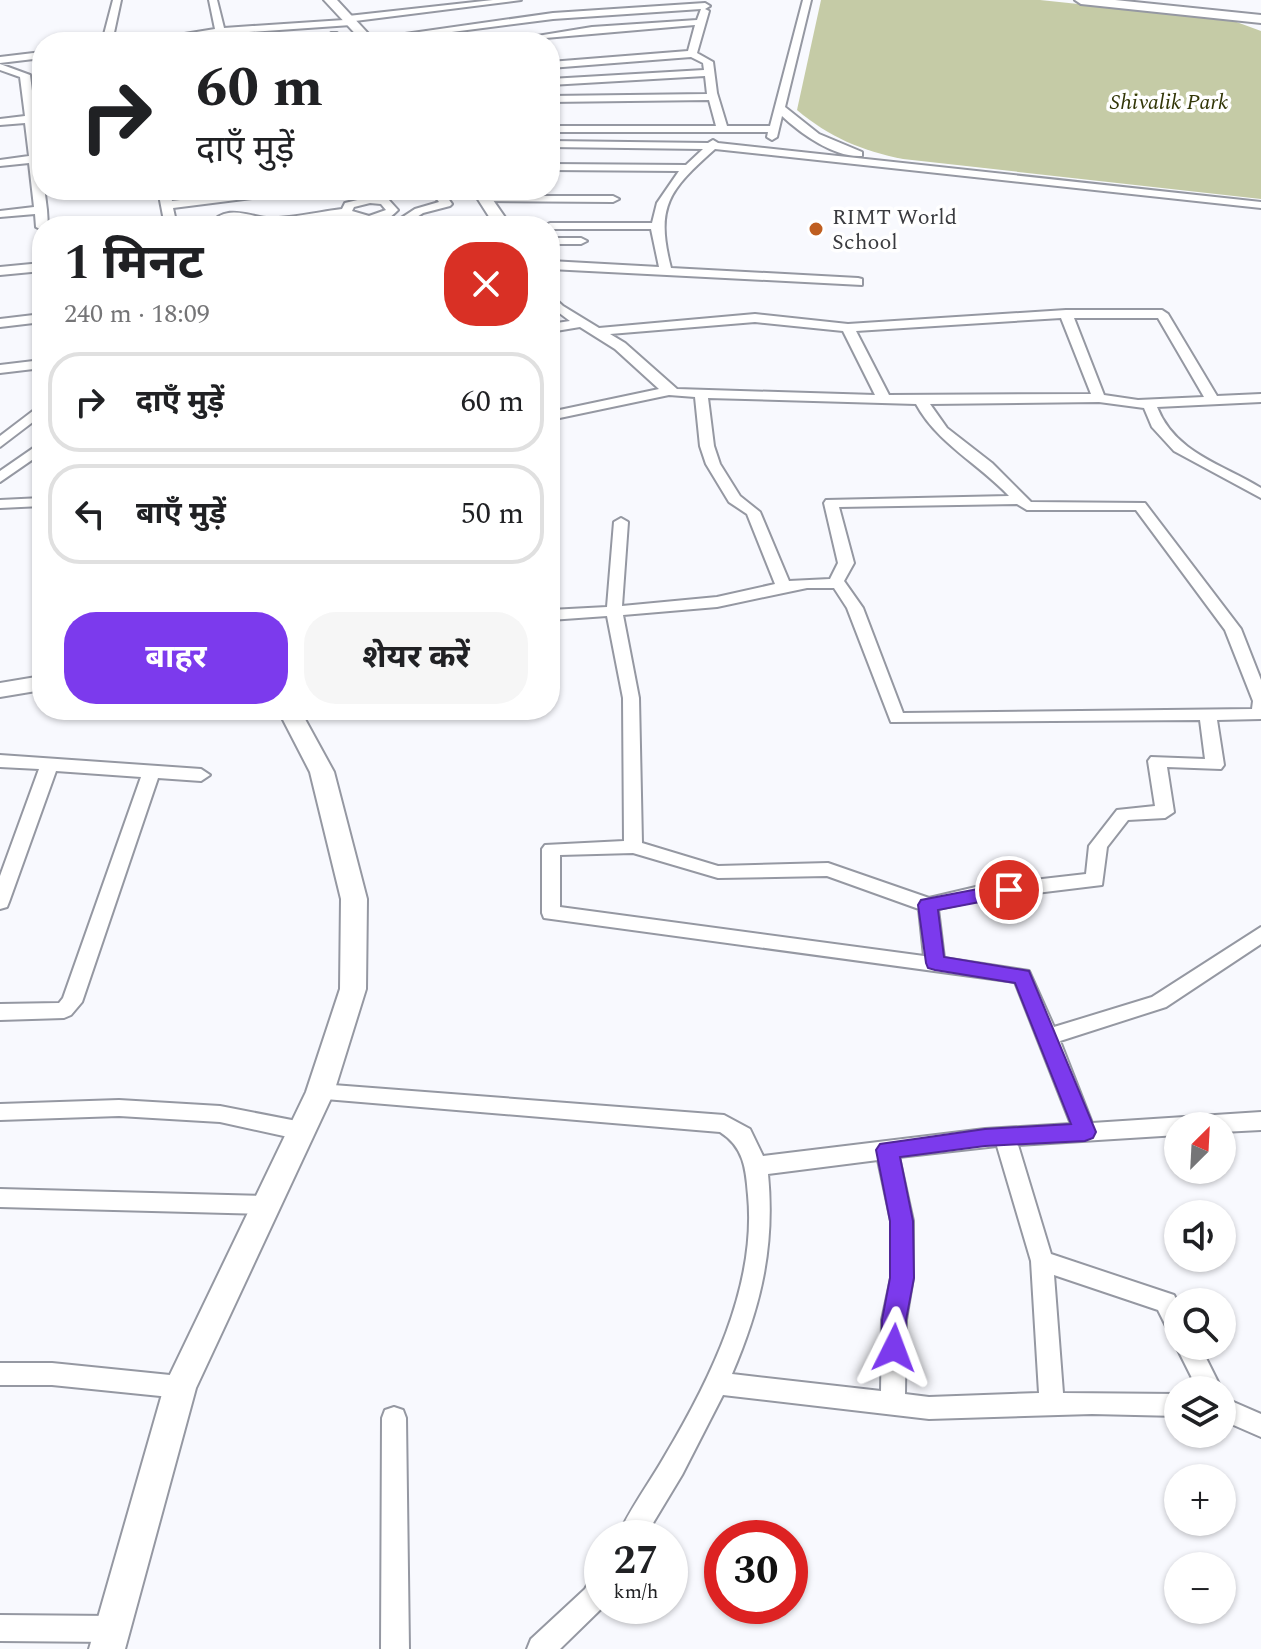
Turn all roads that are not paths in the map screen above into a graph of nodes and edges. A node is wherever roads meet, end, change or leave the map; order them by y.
1 (117, 0) edge
2 (213, 0) edge
3 (330, 0) edge
4 (423, 0) edge
5 (517, 0) edge
6 (807, 0) edge
7 (1081, 0) edge
8 (637, 3) edge
9 (706, 3) edge
10 (545, 7) junction
11 (434, 10) junction
12 (1196, 12) junction
13 (553, 16) junction
14 (444, 18) junction
15 (1261, 19) edge
16 (1261, 26) edge
17 (700, 27) junction
18 (455, 29) junction
19 (220, 31) junction
20 (359, 31) edge
21 (109, 32) edge
22 (214, 32) edge
23 (458, 32) edge
24 (560, 35) edge
25 (560, 45) edge
26 (692, 54) junction
27 (32, 56) edge
28 (0, 60) edge
29 (560, 64) edge
30 (0, 67) edge
31 (710, 73) junction
32 (21, 74) junction
33 (0, 76) edge
34 (560, 81) edge
35 (713, 97) junction
36 (560, 99) edge
37 (779, 107) junction
38 (0, 112) edge
39 (30, 114) junction
40 (0, 122) edge
41 (32, 126) edge
42 (719, 128) junction
43 (560, 129) edge
44 (774, 129) junction
45 (560, 144) edge
46 (713, 146) junction
47 (768, 152) junction
48 (32, 156) edge
49 (0, 163) edge
50 (903, 166) junction
51 (560, 167) edge
52 (687, 168) junction
53 (560, 197) edge
54 (613, 199) dead end
55 (40, 200) edge
56 (166, 200) edge
57 (209, 200) edge
58 (444, 201) joint
59 (0, 204) edge
60 (40, 205) junction
61 (167, 205) junction
62 (1261, 205) edge
63 (392, 207) junction
64 (346, 212) junction
65 (0, 214) edge
66 (41, 216) edge
67 (169, 216) edge
68 (328, 216) edge
69 (351, 216) edge
70 (386, 216) edge
71 (411, 216) edge
72 (560, 226) edge
73 (657, 226) junction
74 (560, 241) edge
75 (581, 241) dead end
76 (560, 266) edge
77 (32, 268) edge
78 (0, 271) edge
79 (666, 271) junction
80 (858, 282) dead end
81 (560, 310) edge
82 (1066, 314) junction
83 (32, 319) edge
84 (0, 323) edge
85 (581, 323) junction
86 (560, 326) edge
87 (848, 328) junction
88 (595, 332) junction
89 (32, 365) edge
90 (0, 369) edge
91 (669, 391) junction
92 (701, 394) junction
93 (1099, 398) junction
94 (1261, 398) edge
95 (884, 399) junction
96 (1212, 399) junction
97 (921, 400) junction
98 (1149, 403) junction
99 (560, 414) edge
100 (32, 416) edge
101 (1, 441) edge
102 (32, 454) edge
103 (0, 478) edge
104 (1261, 494) edge
105 (1021, 500) junction
106 (32, 502) edge
107 (0, 504) edge
108 (621, 522) dead end
109 (835, 583) junction
110 (783, 585) junction
111 (614, 612) junction
112 (560, 615) edge
113 (32, 685) edge
114 (0, 690) edge
115 (1208, 714) junction
116 (294, 720) edge
117 (0, 761) edge
118 (49, 765) junction
119 (152, 771) junction
120 (201, 775) dead end
121 (633, 847) junction
122 (0, 902) edge
123 (928, 905) junction
124 (1261, 934) edge
125 (935, 963) junction
126 (0, 1012) edge
127 (1048, 1037) junction
128 (320, 1092) junction
129 (0, 1112) edge
130 (1261, 1121) edge
131 (1236, 1123) edge
132 (1164, 1127) edge
133 (302, 1131) junction
134 (1085, 1132) junction
135 (1005, 1137) junction
136 (887, 1150) junction
137 (757, 1166) junction
138 (0, 1198) edge
139 (266, 1205) junction
140 (1042, 1261) junction
141 (1164, 1301) edge
142 (0, 1374) edge
143 (717, 1383) junction
144 (180, 1387) junction
145 (893, 1404) junction
146 (1052, 1404) junction
147 (1164, 1405) edge
148 (1236, 1414) edge
149 (394, 1418) dead end
150 (1261, 1426) edge
151 (641, 1520) edge
152 (584, 1608) edge
153 (0, 1628) edge
154 (110, 1639) edge
155 (395, 1649) edge
156 (541, 1649) edge

1 - 21 street
2 - 19 street
3 - 20 street
4 - 11 street
5 - 11 street
6 - 37 street
7 - 12 street
8 - 9 street
8 - 10 street
8 - 13 street
9 - 17 street
10 - 13 street
10 - 14 street
11 - 14 street
11 - 20 street
12 - 15 street
12 - 16 street
13 - 18 street
14 - 18 street
14 - 20 street
17 - 24 street
17 - 25 street
17 - 26 street
18 - 20 street
18 - 23 street
19 - 20 street
19 - 22 street
26 - 29 street
26 - 31 street
27 - 28 street
30 - 32 street
31 - 34 street
31 - 35 street
32 - 33 street
32 - 39 street
35 - 36 street
35 - 42 street
37 - 44 street
37 - 50 street
38 - 39 street
39 - 40 street
39 - 41 street
42 - 43 street
42 - 44 street
42 - 46 street
44 - 47 street
45 - 46 street
46 - 47 street
46 - 52 street
47 - 50 street
48 - 49 street
50 - 62 street
51 - 52 street
52 - 73 street
53 - 54 street
55 - 60 street
56 - 61 street
57 - 61 street
58 - 63 street
58 - 71 street
59 - 60 street
60 - 65 street
60 - 66 street
61 - 67 street
63 - 64 street
63 - 70 street
64 - 68 street
64 - 69 street
72 - 73 street
73 - 79 street
74 - 75 street
76 - 79 street
77 - 78 street
79 - 80 street
81 - 85 street
82 - 87 street
82 - 93 street
82 - 96 street
83 - 84 street
85 - 86 street
85 - 88 street
87 - 88 street
87 - 95 street
88 - 91 street
89 - 90 street
91 - 92 street
91 - 99 street
92 - 95 street
92 - 110 street
93 - 97 street
93 - 98 street
94 - 96 street
95 - 97 street
96 - 98 street
97 - 105 street
98 - 104 street
100 - 101 street
102 - 103 street
105 - 109 street
105 - 115 street
106 - 107 street
108 - 111 street
109 - 110 street
109 - 115 street
110 - 111 street
111 - 112 street
111 - 121 street
113 - 114 street
115 - 123 street
116 - 128 street
117 - 118 street
118 - 119 street
118 - 122 street
119 - 120 street
119 - 126 street
121 - 123 street
121 - 125 street
123 - 125 street
124 - 127 street
125 - 127 street
127 - 134 street
128 - 133 street
128 - 137 street
129 - 133 street
130 - 131 street
132 - 134 street
133 - 139 street
134 - 135 street
135 - 136 street
135 - 140 street
136 - 137 street
136 - 145 street
137 - 143 street
138 - 139 street
139 - 144 street
140 - 141 street
140 - 146 street
142 - 144 street
143 - 145 street
143 - 151 street
144 - 154 street
145 - 146 street
146 - 147 street
148 - 150 street
149 - 155 street
152 - 156 street
153 - 154 street

